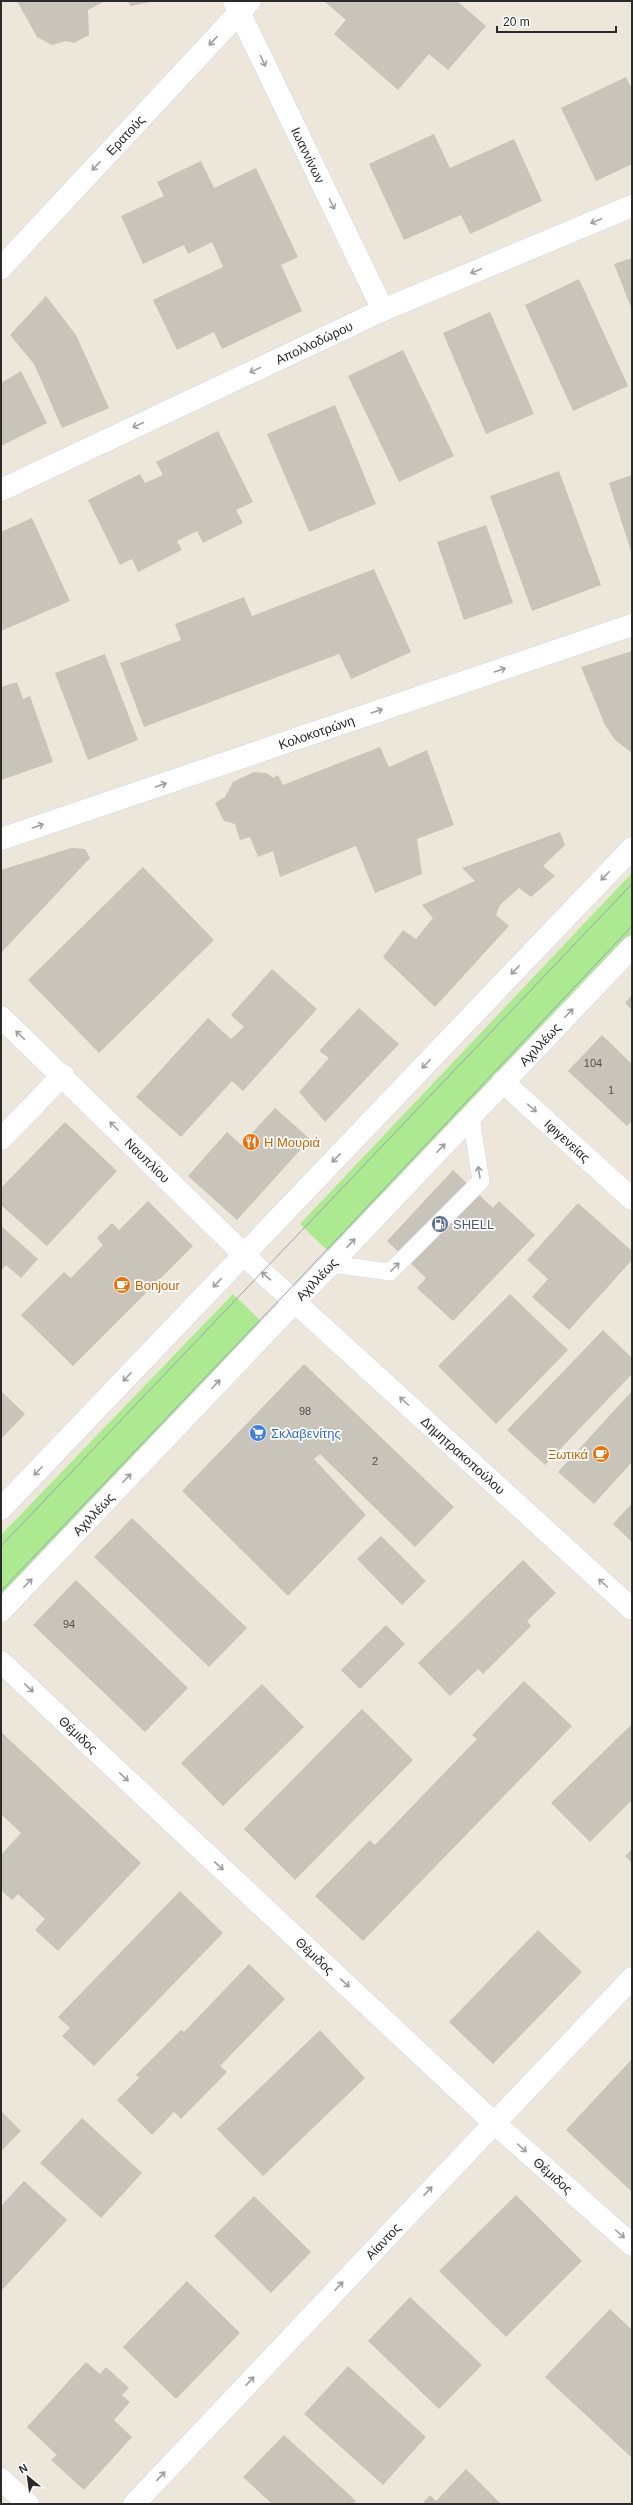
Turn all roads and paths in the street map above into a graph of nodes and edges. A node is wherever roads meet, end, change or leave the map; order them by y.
1 (241, 5) edge
2 (632, 206) edge
3 (1, 268) edge
4 (383, 310) junction
5 (1, 490) edge
6 (632, 625) edge
7 (1, 839) edge
8 (632, 848) edge
9 (632, 947) edge
10 (1, 1017) edge
11 (63, 1075) junction
12 (503, 1082) junction
13 (471, 1117) junction
14 (1, 1139) edge
15 (632, 1199) edge
16 (244, 1255) junction
17 (331, 1264) junction
18 (296, 1301) junction
19 (1, 1509) edge
20 (632, 1609) edge
21 (1, 1611) edge
22 (1, 1662) edge
23 (632, 1978) edge
24 (493, 2122) junction
25 (632, 2245) edge
26 (1, 2479) edge
27 (28, 2504) edge
28 (134, 2504) edge

1 -> 3 street, Ερατούς
1 -> 4 street, Ιωαννίνων
2 -> 4 street, Απολλοδώρου
4 -> 5 street, Απολλοδώρου
7 -> 6 street, Κολοκοτρώνη
8 -> 16 street
12 -> 9 street, Αχιλλέως
11 -> 10 street, Ναυπλίου
11 - 14 street
16 -> 11 street, Ναυπλίου
12 - 13 street, Αχιλλέως
12 -> 15 street, Ιφιγενείας
17 -> 13 street, Αχιλλέως
17 -> 13 lane
18 -> 16 street, Ναυπλίου
16 -> 19 street
17 - 18 street, Αχιλλέως
20 -> 18 street, Δημητρακοπούλου
21 -> 18 street, Αχιλλέως
22 -> 24 street, Θέμιδος
23 - 24 street, Αίαντος
24 -> 25 street, Θέμιδος
28 -> 24 street, Αίαντος
26 - 27 street

